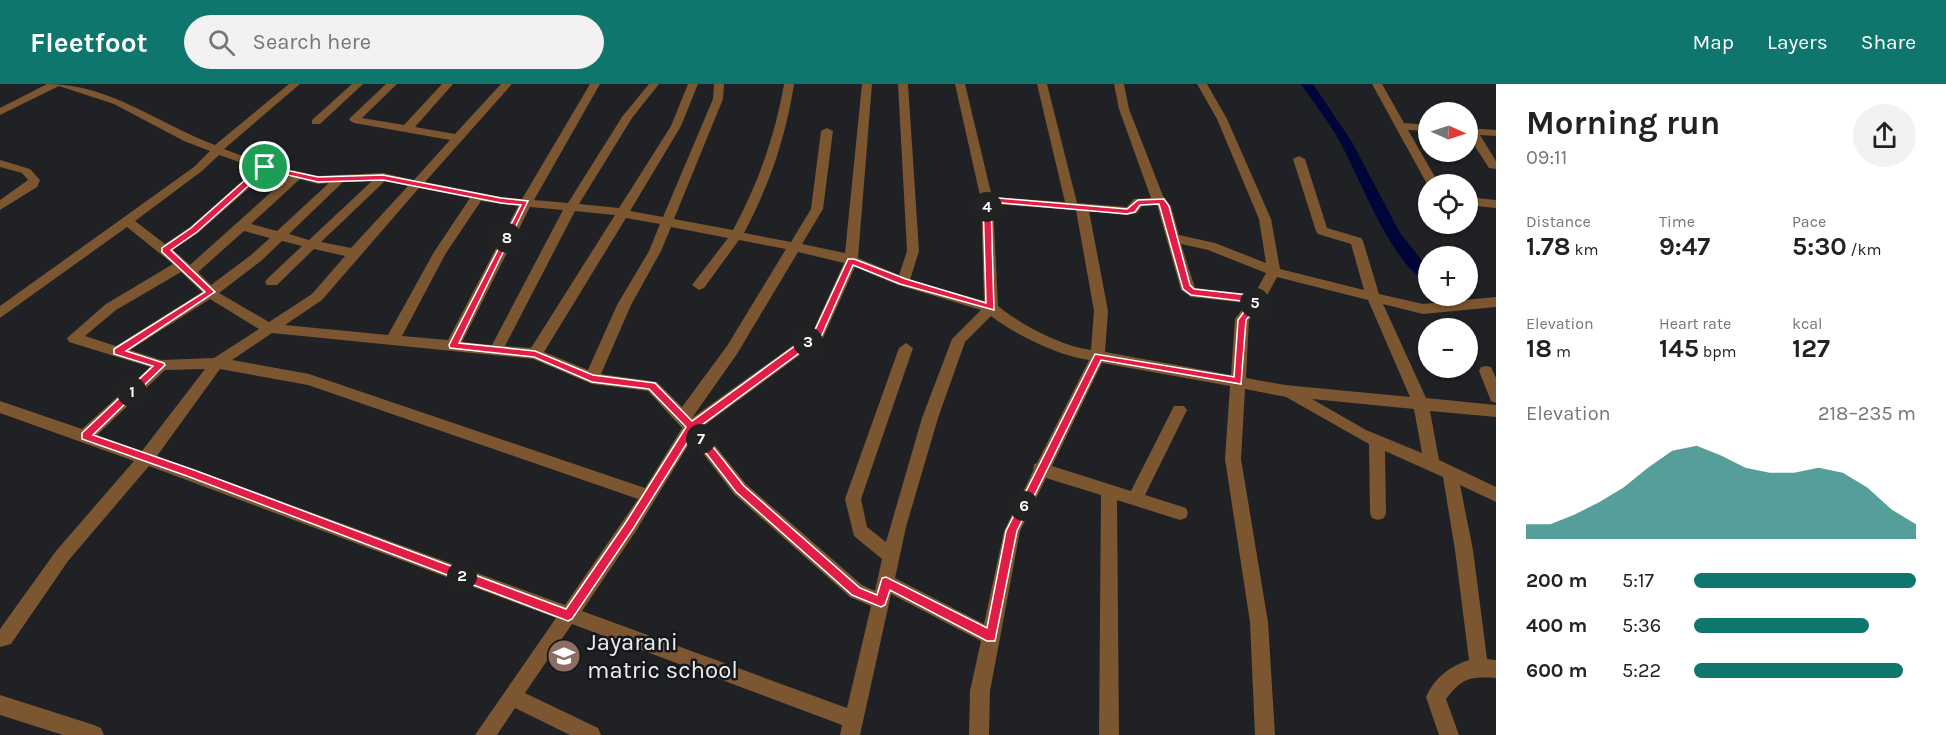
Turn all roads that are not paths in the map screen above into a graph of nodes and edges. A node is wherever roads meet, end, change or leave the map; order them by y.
1 (55, 84) edge
2 (62, 84) edge
3 (358, 84) edge
4 (392, 84) edge
5 (448, 84) edge
6 (507, 84) edge
7 (595, 84) edge
8 (654, 84) edge
9 (693, 84) edge
10 (719, 84) edge
11 (789, 84) edge
12 (867, 84) edge
13 (903, 84) edge
14 (960, 84) edge
15 (1042, 84) edge
16 (1119, 84) edge
17 (1202, 84) edge
18 (1377, 84) edge
19 (291, 85) edge
20 (0, 112) edge
21 (316, 122) dead end
22 (1402, 126) junction
23 (1418, 127) edge
24 (407, 129) junction
25 (827, 131) dead end
26 (1478, 132) edge
27 (1496, 133) edge
28 (457, 138) junction
29 (1478, 143) edge
30 (217, 150) junction
31 (1299, 159) dead end
32 (0, 163) edge
33 (1493, 166) dead end
34 (265, 167) junction
35 (1428, 174) edge
36 (298, 175) junction
37 (383, 177) junction
38 (340, 179) junction
39 (416, 184) junction
40 (478, 196) junction
41 (987, 200) junction
42 (1161, 201) junction
43 (1478, 202) edge
44 (526, 203) junction
45 (1496, 204) edge
46 (0, 206) edge
47 (571, 207) junction
48 (1077, 207) junction
49 (623, 213) junction
50 (126, 220) junction
51 (666, 221) junction
52 (242, 226) junction
53 (737, 235) junction
54 (280, 236) junction
55 (1172, 238) junction
56 (313, 245) junction
57 (795, 246) junction
58 (165, 250) junction
59 (354, 253) junction
60 (851, 261) junction
61 (186, 269) junction
62 (1274, 270) junction
63 (272, 282) dead end
64 (903, 282) junction
65 (699, 285) dead end
66 (211, 292) junction
67 (1372, 297) junction
68 (1258, 300) junction
69 (1496, 302) edge
70 (990, 308) junction
71 (0, 313) edge
72 (269, 328) junction
73 (393, 339) junction
74 (453, 345) junction
75 (906, 348) dead end
76 (496, 350) junction
77 (118, 351) junction
78 (535, 354) junction
79 (1098, 356) junction
80 (217, 363) junction
81 (161, 365) junction
82 (1486, 371) dead end
83 (592, 378) junction
84 (1238, 381) junction
85 (1285, 391) junction
86 (1496, 397) edge
87 (1421, 405) junction
88 (0, 407) edge
89 (1179, 410) dead end
90 (1496, 411) edge
91 (687, 422) junction
92 (85, 436) junction
93 (1377, 441) junction
94 (146, 458) junction
95 (1432, 464) junction
96 (1041, 469) junction
97 (1449, 472) junction
98 (1109, 490) junction
99 (1496, 495) edge
100 (648, 496) junction
101 (1135, 498) junction
102 (1180, 513) dead end
103 (1378, 513) dead end
104 (892, 557) junction
105 (886, 582) junction
106 (881, 602) junction
107 (568, 616) junction
108 (991, 637) junction
109 (0, 638) edge
110 (1487, 668) edge
111 (512, 697) junction
112 (0, 705) edge
113 (852, 727) edge
114 (585, 734) edge
115 (94, 735) edge
116 (485, 735) edge
117 (979, 735) edge
118 (1110, 735) edge
119 (1266, 735) edge
120 (1449, 735) edge

1 - 20 street
2 - 30 street
3 - 21 street
4 - 24 street
5 - 24 street
6 - 28 street
7 - 44 street
8 - 47 street
9 - 49 street
10 - 51 street
11 - 53 street
12 - 60 street
13 - 64 street
14 - 41 street
15 - 48 street
16 - 42 street
17 - 62 street
18 - 22 street
19 - 30 street
22 - 23 street
22 - 35 street
24 - 28 street
25 - 57 street
26 - 27 street
28 - 39 street
29 - 33 street
30 - 34 street
30 - 50 street
31 - 67 street
32 - 46 street
34 - 36 street
34 - 58 street
36 - 38 street
36 - 52 street
37 - 38 street
37 - 39 street
37 - 56 street
38 - 54 street
39 - 40 street
39 - 59 street
40 - 44 street
40 - 73 street
41 - 48 street
41 - 70 street
42 - 48 street
42 - 55 street
43 - 45 street
44 - 47 street
44 - 74 street
47 - 49 street
47 - 76 street
48 - 79 street
49 - 51 street
49 - 78 street
50 - 58 street
50 - 71 street
51 - 53 street
51 - 83 street
52 - 54 street
52 - 61 street
53 - 57 street
53 - 65 street
54 - 56 street
54 - 66 street
55 - 62 street
55 - 68 street
56 - 59 street
56 - 63 street
57 - 60 street
57 - 91 street
58 - 61 street
59 - 72 street
60 - 64 street
60 - 91 street
61 - 66 street
61 - 77 street
62 - 67 street
62 - 68 street
64 - 70 street
66 - 72 street
66 - 77 street
67 - 69 street
67 - 87 street
68 - 84 street
70 - 79 street
70 - 104 street
72 - 73 street
72 - 80 street
73 - 74 street
74 - 76 street
75 - 104 street
76 - 78 street
77 - 81 street
78 - 83 street
79 - 84 street
79 - 96 street
80 - 81 street
80 - 94 street
80 - 100 street
81 - 92 street
82 - 86 street
83 - 91 street
84 - 85 street
84 - 119 street
85 - 87 street
85 - 93 street
87 - 90 street
87 - 95 street
88 - 92 street
89 - 101 street
91 - 100 street
91 - 106 street
92 - 94 street
93 - 95 street
93 - 103 street
94 - 107 street
94 - 109 street
95 - 97 street
96 - 98 street
96 - 108 street
97 - 99 street
97 - 110 street
98 - 101 street
98 - 118 street
100 - 107 street
101 - 102 street
104 - 105 street
105 - 106 street
105 - 108 street
106 - 113 street
107 - 111 street
107 - 113 street
108 - 117 street
110 - 120 street
111 - 114 street
111 - 116 street
112 - 115 street

